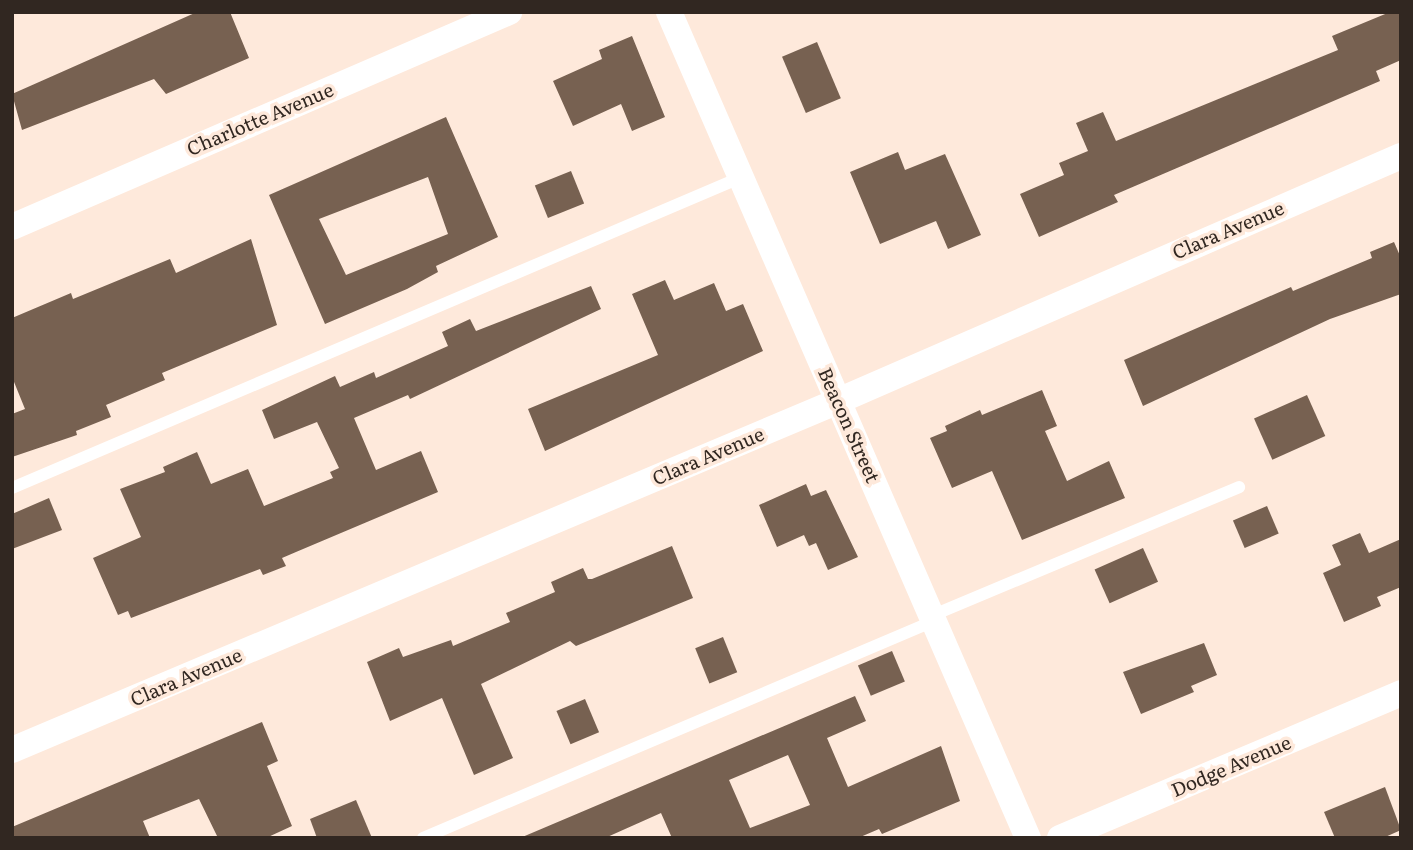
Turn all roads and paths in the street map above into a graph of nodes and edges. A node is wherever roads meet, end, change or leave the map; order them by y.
1 (509, 12) edge
2 (669, 12) edge
3 (1401, 156) edge
4 (742, 177) junction
5 (12, 227) edge
6 (838, 401) junction
7 (1238, 487) dead end
8 (12, 488) edge
9 (932, 618) junction
10 (1401, 693) edge
11 (12, 750) edge
12 (424, 838) edge
13 (1028, 838) edge
14 (1060, 838) edge

1 - 5 street, Charlotte Avenue
2 - 4 street, Beacon Street
3 - 6 street, Clara Avenue
4 - 6 street, Beacon Street
4 - 8 lane
6 - 9 street, Beacon Street
6 - 11 street, Clara Avenue
7 - 9 lane
9 - 12 lane
9 - 13 street, Beacon Street
10 - 14 street, Dodge Avenue

